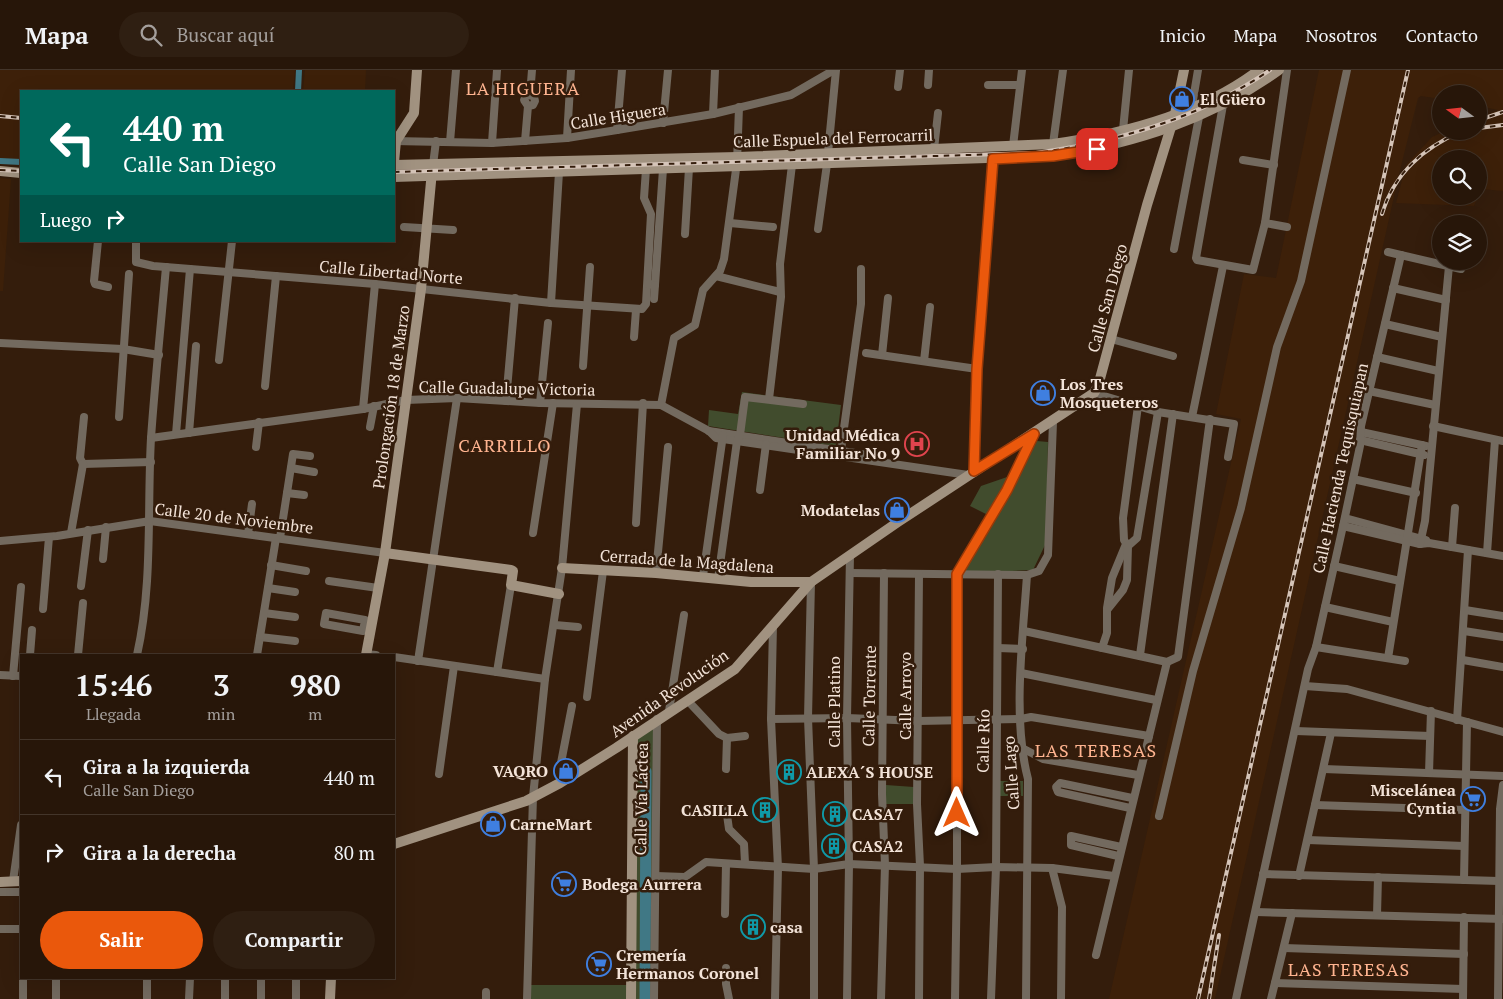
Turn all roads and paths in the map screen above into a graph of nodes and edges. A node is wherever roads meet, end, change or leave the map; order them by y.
1 (417, 70) edge
2 (456, 70) edge
3 (497, 70) edge
4 (532, 70) edge
5 (571, 70) edge
6 (622, 70) edge
7 (668, 70) edge
8 (715, 70) edge
9 (835, 70) edge
10 (900, 70) edge
11 (929, 70) edge
12 (1022, 70) edge
13 (1064, 70) edge
14 (1129, 70) edge
15 (1184, 70) edge
16 (1198, 70) edge
17 (1259, 70) edge
18 (1279, 70) edge
19 (1287, 70) edge
20 (1347, 70) edge
21 (928, 85) dead end
22 (988, 85) dead end
23 (1020, 85) junction
24 (898, 87) dead end
25 (1223, 105) junction
26 (1192, 106) junction
27 (739, 107) junction
28 (938, 112) dead end
29 (713, 114) junction
30 (1175, 114) junction
31 (1199, 117) junction
32 (663, 123) junction
33 (1171, 127) junction
34 (617, 130) junction
35 (1123, 130) junction
36 (567, 138) junction
37 (395, 141) edge
38 (436, 141) junction
39 (523, 141) junction
40 (450, 142) junction
41 (492, 143) junction
42 (1053, 144) junction
43 (1013, 146) junction
44 (934, 149) junction
45 (828, 158) junction
46 (993, 159) junction
47 (1243, 160) dead end
48 (737, 162) junction
49 (395, 163) edge
50 (433, 164) junction
51 (792, 165) junction
52 (1274, 165) junction
53 (0, 166) edge
54 (20, 167) edge
55 (534, 167) junction
56 (689, 168) junction
57 (646, 169) junction
58 (663, 169) junction
59 (0, 171) edge
60 (559, 172) junction
61 (20, 173) edge
62 (395, 176) edge
63 (432, 176) junction
64 (730, 223) junction
65 (1265, 223) junction
66 (404, 227) dead end
67 (773, 227) dead end
68 (1287, 227) dead end
69 (426, 228) junction
70 (818, 229) dead end
71 (453, 230) dead end
72 (685, 234) dead end
73 (98, 242) edge
74 (136, 242) edge
75 (232, 242) edge
76 (1174, 249) dead end
77 (1388, 252) dead end
78 (1401, 255) junction
79 (1432, 262) edge
80 (1223, 266) junction
81 (166, 267) junction
82 (590, 267) dead end
83 (190, 269) junction
84 (861, 270) dead end
85 (1449, 270) edge
86 (230, 272) junction
87 (129, 274) dead end
88 (276, 276) junction
89 (716, 276) junction
90 (375, 284) junction
91 (651, 284) junction
92 (108, 287) dead end
93 (1393, 288) junction
94 (421, 289) junction
95 (780, 292) junction
96 (516, 298) junction
97 (888, 298) dead end
98 (654, 299) dead end
99 (1446, 300) junction
100 (551, 303) junction
101 (588, 306) junction
102 (930, 307) dead end
103 (640, 309) junction
104 (548, 322) dead end
105 (1385, 324) junction
106 (634, 337) dead end
107 (1442, 337) junction
108 (1112, 339) junction
109 (0, 343) edge
110 (196, 346) dead end
111 (123, 349) junction
112 (866, 353) dead end
113 (159, 355) junction
114 (882, 355) junction
115 (1173, 356) dead end
116 (1378, 357) junction
117 (219, 360) dead end
118 (924, 361) junction
119 (583, 366) dead end
120 (977, 369) junction
121 (1438, 371) junction
122 (265, 386) dead end
123 (1369, 391) junction
124 (1094, 393) junction
125 (457, 398) junction
126 (768, 399) junction
127 (406, 400) junction
128 (506, 401) junction
129 (540, 403) junction
130 (553, 403) junction
131 (577, 404) junction
132 (643, 404) junction
133 (803, 404) dead end
134 (661, 405) junction
135 (1435, 405) junction
136 (374, 406) junction
137 (1138, 406) junction
138 (363, 409) junction
139 (1158, 412) junction
140 (1172, 414) junction
141 (1192, 416) junction
142 (84, 417) dead end
143 (119, 417) dead end
144 (1210, 419) junction
145 (259, 422) junction
146 (1053, 422) junction
147 (1433, 426) junction
148 (370, 427) dead end
149 (189, 432) junction
150 (176, 434) junction
151 (1034, 434) junction
152 (723, 436) junction
153 (1361, 436) junction
154 (151, 438) junction
155 (738, 438) junction
156 (1499, 440) edge
157 (766, 444) junction
158 (1422, 445) junction
159 (256, 447) dead end
160 (668, 447) dead end
161 (1431, 447) junction
162 (840, 450) junction
163 (1421, 454) junction
164 (310, 456) dead end
165 (1228, 456) dead end
166 (1430, 456) junction
167 (151, 462) junction
168 (83, 464) junction
169 (290, 468) junction
170 (314, 472) dead end
171 (972, 473) junction
172 (1353, 479) junction
173 (760, 490) dead end
174 (287, 493) junction
175 (1416, 493) junction
176 (304, 495) dead end
177 (252, 504) dead end
178 (1456, 508) dead end
179 (150, 521) junction
180 (1344, 522) junction
181 (636, 523) dead end
182 (106, 528) junction
183 (88, 530) junction
184 (71, 533) junction
185 (533, 533) dead end
186 (248, 534) junction
187 (49, 537) junction
188 (278, 538) junction
189 (1408, 538) junction
190 (0, 541) edge
191 (1421, 541) junction
192 (1127, 545) junction
193 (1452, 547) junction
194 (1468, 550) junction
195 (385, 553) junction
196 (1487, 553) junction
197 (850, 555) junction
198 (1503, 556) edge
199 (435, 558) junction
200 (102, 559) dead end
201 (270, 565) junction
202 (1334, 566) junction
203 (562, 568) junction
204 (306, 571) dead end
205 (603, 571) junction
206 (656, 573) junction
207 (850, 573) junction
208 (884, 573) junction
209 (919, 574) junction
210 (957, 574) junction
211 (998, 574) junction
212 (1027, 575) junction
213 (703, 576) junction
214 (718, 579) junction
215 (329, 581) dead end
216 (1400, 581) junction
217 (811, 582) junction
218 (511, 585) junction
219 (81, 586) dead end
220 (21, 588) dead end
221 (268, 588) junction
222 (378, 588) junction
223 (295, 592) dead end
224 (559, 594) junction
225 (83, 602) dead end
226 (1325, 607) junction
227 (1108, 608) junction
228 (43, 609) dead end
229 (1465, 610) junction
230 (264, 613) junction
231 (684, 615) dead end
232 (1503, 616) edge
233 (295, 617) dead end
234 (1393, 622) junction
235 (555, 625) junction
236 (773, 625) junction
237 (578, 627) dead end
238 (368, 628) junction
239 (32, 630) dead end
240 (1464, 631) junction
241 (1024, 632) junction
242 (260, 637) junction
243 (1503, 637) edge
244 (295, 641) dead end
245 (1316, 647) junction
246 (998, 648) junction
247 (1102, 648) junction
248 (1023, 649) junction
249 (30, 654) edge
250 (78, 654) edge
251 (137, 654) edge
252 (258, 654) edge
253 (370, 654) edge
254 (1140, 655) junction
255 (395, 658) edge
256 (1388, 658) junction
257 (1463, 660) junction
258 (418, 661) junction
259 (1405, 661) dead end
260 (1167, 662) junction
261 (454, 666) junction
262 (1503, 667) edge
263 (497, 672) junction
264 (1021, 673) junction
265 (0, 675) edge
266 (17, 676) edge
267 (545, 679) junction
268 (1305, 686) junction
269 (587, 697) dead end
270 (1156, 700) junction
271 (688, 701) junction
272 (572, 706) dead end
273 (1431, 711) junction
274 (669, 712) junction
275 (808, 718) junction
276 (847, 718) junction
277 (657, 719) junction
278 (771, 719) junction
279 (997, 719) junction
280 (1021, 719) junction
281 (883, 720) junction
282 (957, 720) junction
283 (1458, 720) junction
284 (919, 721) junction
285 (1467, 722) junction
286 (1296, 732) junction
287 (1503, 732) edge
288 (1331, 733) junction
289 (633, 736) junction
290 (745, 736) dead end
291 (1149, 736) junction
292 (1430, 736) junction
293 (726, 738) junction
294 (1022, 748) junction
295 (1043, 759) junction
296 (1024, 764) junction
297 (726, 769) dead end
298 (1324, 769) junction
299 (1429, 773) junction
300 (439, 774) dead end
301 (1138, 775) junction
302 (1466, 775) junction
303 (1503, 776) edge
304 (560, 783) junction
305 (1503, 785) edge
306 (533, 797) junction
307 (1132, 798) junction
308 (1315, 805) junction
309 (726, 808) dead end
310 (1130, 808) junction
311 (1502, 809) edge
312 (1465, 810) junction
313 (1159, 816) dead end
314 (20, 839) edge
315 (1308, 840) junction
316 (395, 844) edge
317 (1464, 846) junction
318 (1121, 847) junction
319 (1118, 856) junction
320 (745, 863) junction
321 (726, 864) junction
322 (849, 864) junction
323 (885, 865) junction
324 (920, 866) junction
325 (996, 866) junction
326 (1028, 867) junction
327 (778, 868) junction
328 (1052, 868) junction
329 (814, 869) junction
330 (957, 869) junction
331 (1263, 874) junction
332 (656, 876) junction
333 (1114, 876) junction
334 (1299, 876) junction
335 (1378, 877) junction
336 (1464, 880) junction
337 (17, 881) edge
338 (0, 882) edge
339 (1499, 882) junction
340 (0, 892) edge
341 (20, 892) edge
342 (1256, 912) junction
343 (1292, 913) junction
344 (725, 914) dead end
345 (1377, 915) junction
346 (1464, 917) junction
347 (1502, 919) edge
348 (0, 929) edge
349 (20, 929) edge
350 (1284, 948) junction
351 (1464, 954) junction
352 (1096, 955) dead end
353 (726, 968) dead end
354 (23, 979) edge
355 (56, 979) edge
356 (147, 979) edge
357 (190, 979) edge
358 (225, 979) edge
359 (261, 979) edge
360 (296, 979) edge
361 (331, 979) edge
362 (1275, 983) junction
363 (1464, 989) junction
364 (23, 999) edge
365 (56, 999) edge
366 (146, 999) edge
367 (189, 999) edge
368 (225, 999) edge
369 (261, 999) edge
370 (296, 999) edge
371 (330, 999) edge
372 (527, 999) edge
373 (631, 999) edge
374 (654, 999) edge
375 (729, 999) edge
376 (775, 999) edge
377 (814, 999) edge
378 (847, 999) edge
379 (881, 999) edge
380 (919, 999) edge
381 (954, 999) edge
382 (991, 999) edge
383 (1026, 999) edge
384 (1061, 999) edge
385 (1236, 999) edge
386 (1271, 999) edge
387 (1463, 999) edge
388 (1498, 999) edge

1 - 37 street
2 - 40 street
3 - 41 street
4 - 39 street
5 - 36 street
6 - 34 street
7 - 32 street
8 - 29 street
9 - 27 street, Calle Higuera
9 - 45 street
10 - 24 street
11 - 21 street
12 - 23 street
13 - 42 street
14 - 35 street
15 - 30 street, Calle San Diego
16 - 26 street
17 - 26 street, Calle Espuela del Ferrocarril
18 - 25 street, Calle Espuela del Ferrocarril
19 - 52 street
20 - 313 street
22 - 23 street
23 - 43 street
25 - 31 street, Calle Espuela del Ferrocarril
25 - 80 street
26 - 30 street, Calle Espuela del Ferrocarril
27 - 29 street, Calle Higuera
27 - 48 street
28 - 44 street
29 - 32 street, Calle Higuera
30 - 33 street, Calle San Diego
30 - 35 street, Calle Espuela del Ferrocarril
31 - 33 street, Calle Espuela del Ferrocarril
31 - 76 street
32 - 34 street, Calle Higuera
33 - 46 street, Calle Espuela del Ferrocarril
33 - 108 street, Calle San Diego
34 - 36 street, Calle Higuera
35 - 42 street, Calle Espuela del Ferrocarril
36 - 39 street, Calle Higuera
37 - 38 street, Calle Higuera
38 - 40 street, Calle Higuera
38 - 50 street, Prolongación 18 de Marzo
39 - 41 street, Calle Higuera
40 - 41 street, Calle Higuera
42 - 43 street, Calle Espuela del Ferrocarril
43 - 44 street, Calle Espuela del Ferrocarril
44 - 45 street, Calle Espuela del Ferrocarril
45 - 46 street, Calle Espuela del Ferrocarril
45 - 48 street, Calle Espuela del Ferrocarril
45 - 51 street, Calle Espuela del Ferrocarril
45 - 70 street
46 - 120 street
47 - 52 street
48 - 51 street, Calle Espuela del Ferrocarril
48 - 55 street, Calle Espuela del Ferrocarril
48 - 56 street, Calle Espuela del Ferrocarril
48 - 64 street
49 - 50 street, Calle Espuela del Ferrocarril
50 - 55 street, Calle Espuela del Ferrocarril
50 - 63 street, Prolongación 18 de Marzo
51 - 95 street
52 - 65 street
53 - 54 street
55 - 60 street, Calle Espuela del Ferrocarril
55 - 63 street, Calle Espuela del Ferrocarril
56 - 58 street, Calle Espuela del Ferrocarril
56 - 72 street
57 - 58 street, Calle Espuela del Ferrocarril
57 - 60 street, Calle Espuela del Ferrocarril
57 - 91 street
58 - 91 street
59 - 61 street
60 - 100 street
62 - 63 street, Calle Espuela del Ferrocarril
63 - 69 street, Prolongación 18 de Marzo
64 - 67 street
64 - 89 street
65 - 68 street
65 - 80 street
66 - 69 street
69 - 71 street
69 - 94 street, Prolongación 18 de Marzo
73 - 92 street
74 - 81 street, Calle Libertad Norte
75 - 86 street
77 - 78 street
78 - 79 street
78 - 93 street, Calle Hacienda Tequisquiapan
80 - 141 street
81 - 83 street, Calle Libertad Norte
81 - 113 street
82 - 101 street
83 - 86 street, Calle Libertad Norte
83 - 150 street
84 - 162 street
85 - 99 street
86 - 88 street, Calle Libertad Norte
86 - 117 street
87 - 111 street
88 - 90 street, Calle Libertad Norte
88 - 122 street
89 - 95 street
89 - 134 street
90 - 94 street, Calle Libertad Norte
90 - 138 street
91 - 98 street
91 - 103 street
93 - 99 street
93 - 105 street, Calle Hacienda Tequisquiapan
94 - 96 street, Calle Libertad Norte
94 - 127 street, Prolongación 18 de Marzo
95 - 126 street
96 - 100 street, Calle Libertad Norte
96 - 128 street
97 - 114 street
99 - 107 street
100 - 101 street, Calle Libertad Norte
101 - 103 street, Calle Libertad Norte
101 - 119 street
102 - 118 street
103 - 106 street
104 - 129 street
105 - 107 street
105 - 116 street, Calle Hacienda Tequisquiapan
107 - 121 street
108 - 115 street
108 - 124 street, Calle San Diego
109 - 111 street
110 - 149 street
111 - 113 street
111 - 143 street
112 - 114 street
113 - 154 street
114 - 118 street
116 - 121 street
116 - 123 street, Calle Hacienda Tequisquiapan
118 - 120 street
120 - 171 street
121 - 135 street
123 - 135 street
123 - 153 street, Calle Hacienda Tequisquiapan
124 - 137 street
124 - 146 street
125 - 127 street, Calle Guadalupe Victoria
125 - 128 street, Calle Guadalupe Victoria
125 - 199 street
126 - 133 street
126 - 155 street
127 - 136 street, Calle Guadalupe Victoria
127 - 195 street, Prolongación 18 de Marzo
128 - 129 street, Calle Guadalupe Victoria
129 - 130 street, Calle Guadalupe Victoria
130 - 131 street, Calle Guadalupe Victoria
130 - 185 street
131 - 132 street, Calle Guadalupe Victoria
131 - 203 street
132 - 134 street, Calle Guadalupe Victoria
132 - 181 street
134 - 152 street, Calle Guadalupe Victoria
135 - 147 street
136 - 138 street, Calle Guadalupe Victoria
136 - 148 street
137 - 139 street
137 - 192 street
138 - 145 street, Calle Guadalupe Victoria
139 - 140 street
139 - 192 street
140 - 141 street
140 - 254 street
141 - 144 street
142 - 168 street
144 - 165 street
144 - 260 street
145 - 149 street, Calle Guadalupe Victoria
145 - 159 street
146 - 151 street
146 - 212 street
147 - 156 street
147 - 161 street
149 - 150 street, Calle Guadalupe Victoria
150 - 154 street, Calle Guadalupe Victoria
151 - 171 street
151 - 210 street
152 - 155 street, Calle Guadalupe Victoria
152 - 213 street
153 - 158 street
153 - 163 street
153 - 172 street, Calle Hacienda Tequisquiapan
154 - 167 street
155 - 157 street, Calle Guadalupe Victoria
155 - 162 street, Calle Guadalupe Victoria
155 - 214 street
156 - 196 street
157 - 171 street, Calle Guadalupe Victoria
157 - 173 street
158 - 161 street
158 - 163 street
160 - 206 street
161 - 166 street
162 - 171 street, Calle Guadalupe Victoria
163 - 166 street
163 - 175 street
164 - 169 street
166 - 191 street
167 - 168 street
167 - 179 street
168 - 184 street
169 - 170 street
169 - 174 street
171 - 197 street, Avenida Revolución
172 - 175 street
172 - 180 street, Calle Hacienda Tequisquiapan
174 - 176 street
174 - 188 street
175 - 189 street
177 - 186 street
178 - 193 street
179 - 182 street, Calle 20 de Noviembre
179 - 186 street, Calle 20 de Noviembre
179 - 251 street
180 - 189 street
180 - 202 street, Calle Hacienda Tequisquiapan
182 - 183 street, Calle 20 de Noviembre
182 - 200 street
183 - 184 street, Calle 20 de Noviembre
183 - 219 street
184 - 187 street, Calle 20 de Noviembre
186 - 188 street, Calle 20 de Noviembre
187 - 190 street, Calle 20 de Noviembre
187 - 228 street
188 - 195 street, Calle 20 de Noviembre
188 - 201 street
189 - 191 street
189 - 216 street
191 - 193 street
192 - 227 street
192 - 227 street
193 - 194 street
194 - 196 street
194 - 229 street
195 - 199 street, Calle 20 de Noviembre
195 - 222 street, Prolongación 18 de Marzo
196 - 198 street
197 - 207 street, Calle Platino
197 - 217 street, Avenida Revolución
199 - 218 street, Calle 20 de Noviembre
199 - 258 street
201 - 204 street
201 - 221 street
202 - 216 street
202 - 226 street, Calle Hacienda Tequisquiapan
203 - 205 street, Cerrada de la Magdalena
203 - 224 street
205 - 206 street, Cerrada de la Magdalena
205 - 269 street
206 - 213 street, Cerrada de la Magdalena
207 - 208 street
207 - 276 street, Calle Platino
208 - 209 street
208 - 281 street, Calle Torrente
209 - 210 street
209 - 284 street, Calle Arroyo
210 - 211 street
210 - 282 street
211 - 212 street
211 - 246 street, Calle Río
212 - 241 street, Calle Lago
213 - 214 street, Cerrada de la Magdalena
214 - 217 street, Cerrada de la Magdalena
215 - 222 street
216 - 234 street
217 - 236 street, Avenida Revolución
217 - 275 street
218 - 224 street
218 - 263 street
220 - 266 street
221 - 223 street
221 - 230 street
222 - 238 street, Prolongación 18 de Marzo
224 - 235 street
225 - 250 street
226 - 234 street
226 - 245 street, Calle Hacienda Tequisquiapan
227 - 247 street
229 - 232 street
229 - 240 street
230 - 233 street
230 - 242 street
231 - 274 street
234 - 256 street
235 - 237 street
235 - 267 street
236 - 271 street, Avenida Revolución
236 - 278 street
238 - 238 street
238 - 253 street, Prolongación 18 de Marzo
239 - 249 street
240 - 243 street
240 - 257 street
241 - 247 street
241 - 248 street, Calle Lago
242 - 244 street
242 - 252 street
245 - 256 street
245 - 268 street, Calle Hacienda Tequisquiapan
246 - 248 street
246 - 279 street, Calle Río
247 - 254 street
248 - 264 street, Calle Lago
254 - 260 street
255 - 258 street
256 - 259 street
257 - 262 street
257 - 283 street
258 - 261 street
260 - 270 street
261 - 263 street
261 - 300 street
263 - 267 street
264 - 270 street
264 - 280 street, Calle Lago
265 - 266 street
267 - 306 street
268 - 273 street
268 - 286 street, Calle Hacienda Tequisquiapan
270 - 291 street
271 - 274 street, Avenida Revolución
271 - 293 street
272 - 304 street
273 - 283 street
273 - 292 street
274 - 277 street, Avenida Revolución
275 - 276 street
275 - 278 street
275 - 329 street
276 - 281 street
276 - 322 street, Calle Platino
277 - 289 street, Avenida Revolución
277 - 332 street, Calle Vía Láctea
278 - 327 street
279 - 280 street
279 - 282 street
279 - 325 street, Calle Río
280 - 291 street
280 - 294 street, Calle Lago
281 - 284 street
281 - 323 street, Calle Torrente
282 - 284 street
282 - 330 street
283 - 285 street
284 - 324 street, Calle Arroyo
285 - 287 street
285 - 302 street
286 - 288 street
286 - 331 street, Calle Hacienda Tequisquiapan
288 - 292 street
288 - 298 street
289 - 304 street, Avenida Revolución
289 - 373 street, Calle Vía Láctea
290 - 293 street
291 - 301 street
292 - 299 street
293 - 297 street
294 - 295 street
294 - 296 street, Calle Lago
295 - 296 street
295 - 301 street
296 - 326 street, Calle Lago
298 - 299 street
298 - 308 street
299 - 302 street
301 - 307 street
302 - 303 street
302 - 312 street
304 - 306 street, Avenida Revolución
305 - 311 street
306 - 316 street, Avenida Revolución
306 - 372 street
307 - 310 street
307 - 310 street
308 - 312 street
308 - 315 street
309 - 320 street
310 - 318 street
311 - 339 street
312 - 317 street
314 - 337 street
315 - 317 street
315 - 334 street
317 - 336 street
318 - 319 street
318 - 319 street
319 - 333 street
320 - 321 street
320 - 327 street
321 - 332 street
321 - 344 street
322 - 323 street
322 - 329 street
322 - 378 street, Calle Platino
323 - 324 street
323 - 379 street, Calle Torrente
324 - 330 street
324 - 380 street, Calle Arroyo
325 - 326 street
325 - 330 street
325 - 382 street, Calle Río
326 - 328 street
326 - 383 street, Calle Lago
327 - 329 street
327 - 376 street
328 - 333 street
328 - 384 street
329 - 377 street
330 - 381 street
331 - 334 street
331 - 342 street, Calle Hacienda Tequisquiapan
332 - 374 street, Calle Vía Láctea
333 - 352 street
334 - 335 street
335 - 336 street
335 - 345 street
336 - 339 street
337 - 338 street
339 - 347 street
340 - 341 street
342 - 343 street
342 - 385 street, Calle Hacienda Tequisquiapan
343 - 345 street
343 - 350 street
345 - 346 street
346 - 347 street
346 - 351 street
347 - 388 street
348 - 349 street
350 - 351 street
350 - 362 street
351 - 363 street
353 - 375 street
354 - 364 street
355 - 365 street
356 - 366 street
357 - 367 street
358 - 368 street
359 - 369 street
360 - 370 street
361 - 371 street
362 - 363 street
362 - 386 street
363 - 387 street

